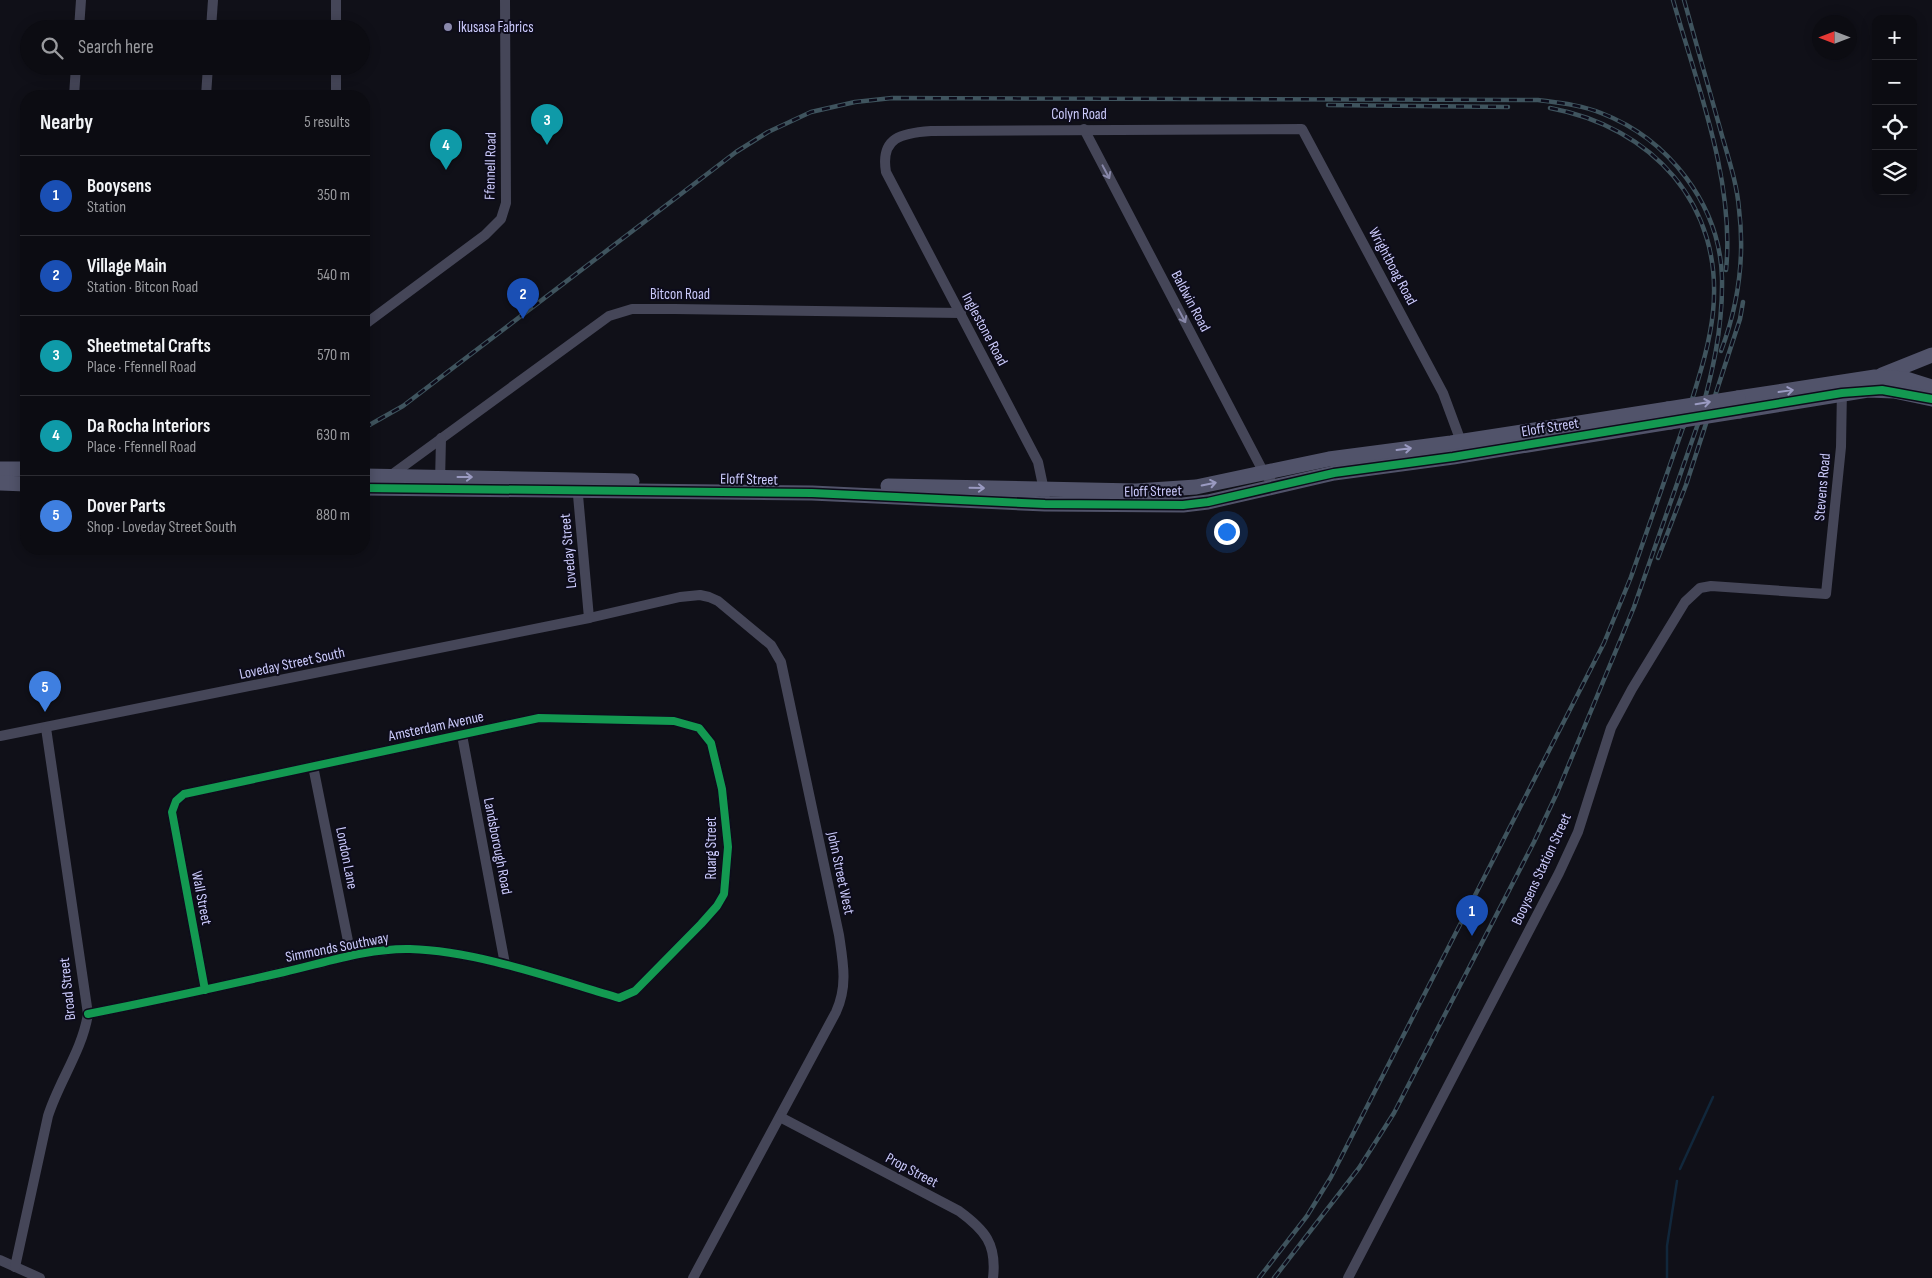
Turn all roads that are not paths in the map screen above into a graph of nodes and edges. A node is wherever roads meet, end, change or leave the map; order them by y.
1 (81, 0) edge
2 (213, 0) edge
3 (336, 0) edge
4 (505, 0) edge
5 (80, 20) edge
6 (212, 20) edge
7 (336, 20) edge
8 (75, 75) edge
9 (207, 75) edge
10 (336, 75) edge
11 (74, 90) edge
12 (206, 90) edge
13 (336, 90) edge
14 (1084, 129) junction
15 (1302, 129) joint
16 (886, 172) joint
17 (960, 313) junction
18 (370, 321) edge
19 (1932, 355) edge
20 (1875, 377) junction
21 (1932, 387) edge
22 (1842, 388) junction
23 (1932, 400) edge
24 (440, 438) junction
25 (1458, 449) junction
26 (1371, 461) junction
27 (0, 469) edge
28 (20, 470) edge
29 (1264, 473) junction
30 (370, 476) edge
31 (390, 476) junction
32 (440, 482) junction
33 (0, 483) edge
34 (20, 484) edge
35 (577, 486) junction
36 (1275, 486) junction
37 (370, 488) edge
38 (1045, 497) junction
39 (1826, 594) joint
40 (589, 618) junction
41 (46, 728) junction
42 (462, 734) junction
43 (0, 736) edge
44 (711, 743) joint
45 (313, 766) junction
46 (172, 812) joint
47 (351, 956) junction
48 (505, 964) junction
49 (205, 990) junction
50 (619, 998) joint
51 (88, 1014) junction
52 (780, 1117) junction
53 (0, 1260) edge
54 (15, 1267) junction
55 (40, 1278) edge
56 (693, 1278) edge
57 (993, 1278) edge
58 (1348, 1278) edge

1 - 5 street
2 - 6 street
3 - 7 street
4 - 18 street, Ffennell Road
8 - 11 street
9 - 12 street
10 - 13 street
14 - 15 street, Colyn Road
14 - 16 street, Colyn Road
14 -> 29 street, Baldwin Road
15 - 25 street, Wrightboag Road
16 - 17 street, Inglestone Road
17 - 24 street, Bitcon Road
17 - 38 street, Inglestone Road
19 - 20 street
20 - 21 street, Eloff Street
20 - 22 street, Eloff Street
22 - 23 street, Eloff Street
22 - 25 street, Eloff Street, bridge
22 - 39 street, Stevens Road
24 - 31 street, Bitcon Road
24 - 32 street
25 - 26 street, Eloff Street
26 - 29 street, Eloff Street
26 - 36 street, Eloff Street
27 - 28 street
29 - 36 street, Baldwin Road
38 -> 29 street, Eloff Street
30 - 31 street, Eloff Street
31 - 32 street, Eloff Street
32 - 35 street, Eloff Street
32 - 37 street, Eloff Street
33 - 34 street
35 - 38 street, Eloff Street
35 - 40 street, Loveday Street
36 - 38 street, Eloff Street
39 - 58 street, Booysens Station Street
40 - 41 street, Loveday Street South
40 - 52 street, John Street West
41 - 43 street, Loveday Street South
41 - 51 street, Broad Street
42 - 44 street, Amsterdam Avenue
42 - 45 street, Amsterdam Avenue
42 - 48 street, Landsborough Road
44 - 50 street, Ruarg Street
45 - 46 street, Amsterdam Avenue
45 - 47 street, London Lane
46 - 49 street, Wall Street
47 - 48 street, Simmonds Southway
47 - 49 street, Simmonds Southway
48 - 50 street, Simmonds Southway
49 - 51 street, Simmonds Southway
51 - 54 street, Broad Street
52 - 56 street, John Street West
52 - 57 street, Prop Street
53 - 54 street
54 - 55 street

